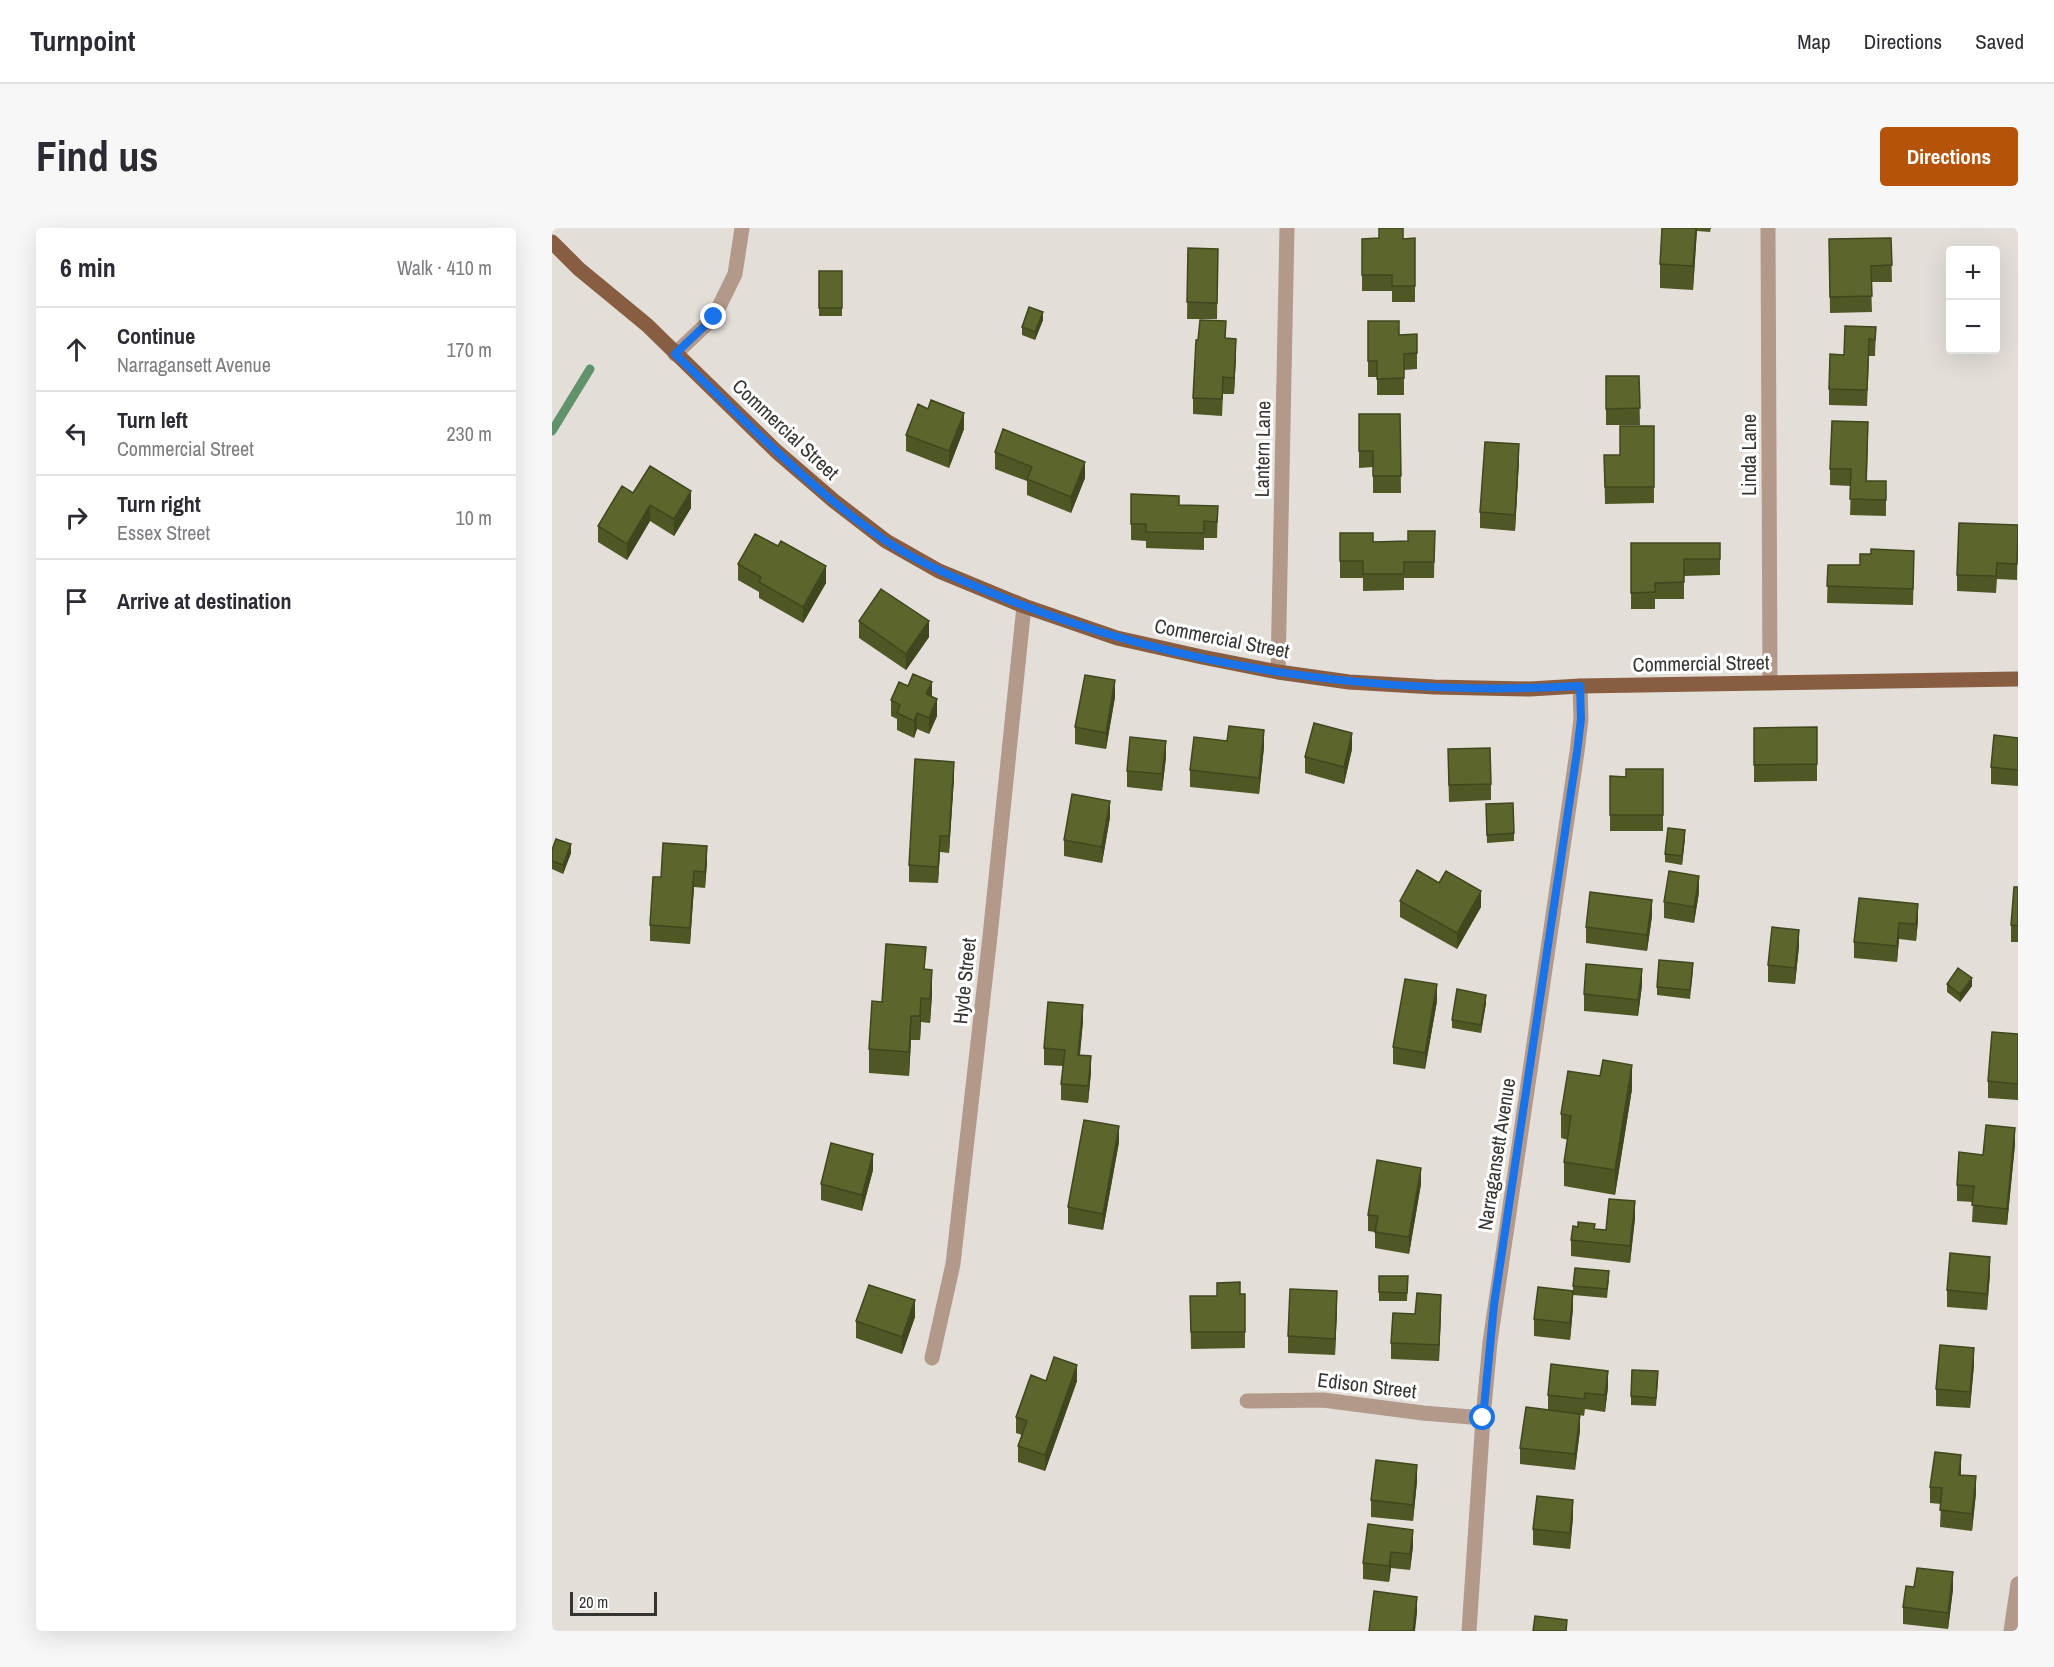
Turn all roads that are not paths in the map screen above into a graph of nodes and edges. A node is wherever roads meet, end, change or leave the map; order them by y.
1 (742, 228) edge
2 (1287, 228) edge
3 (1768, 228) edge
4 (552, 242) edge
5 (675, 354) junction
6 (1024, 606) junction
7 (1278, 672) junction
8 (2018, 679) edge
9 (1770, 683) junction
10 (1580, 686) junction
11 (932, 1358) dead end
12 (1246, 1401) dead end
13 (1483, 1418) junction
14 (2018, 1584) edge
15 (1469, 1631) edge
16 (2011, 1631) edge

1 - 5 street
2 - 7 street, Lantern Lane
3 - 9 street, Linda Lane
4 - 5 main road, Commercial Street
5 - 6 main road, Commercial Street
6 - 7 main road, Commercial Street
6 - 11 street, Hyde Street
7 - 10 main road, Commercial Street
8 - 9 main road, Commercial Street
9 - 10 main road, Commercial Street
10 - 13 street, Narragansett Avenue
12 - 13 street, Edison Street
13 - 15 street, Narragansett Avenue
14 - 16 street

